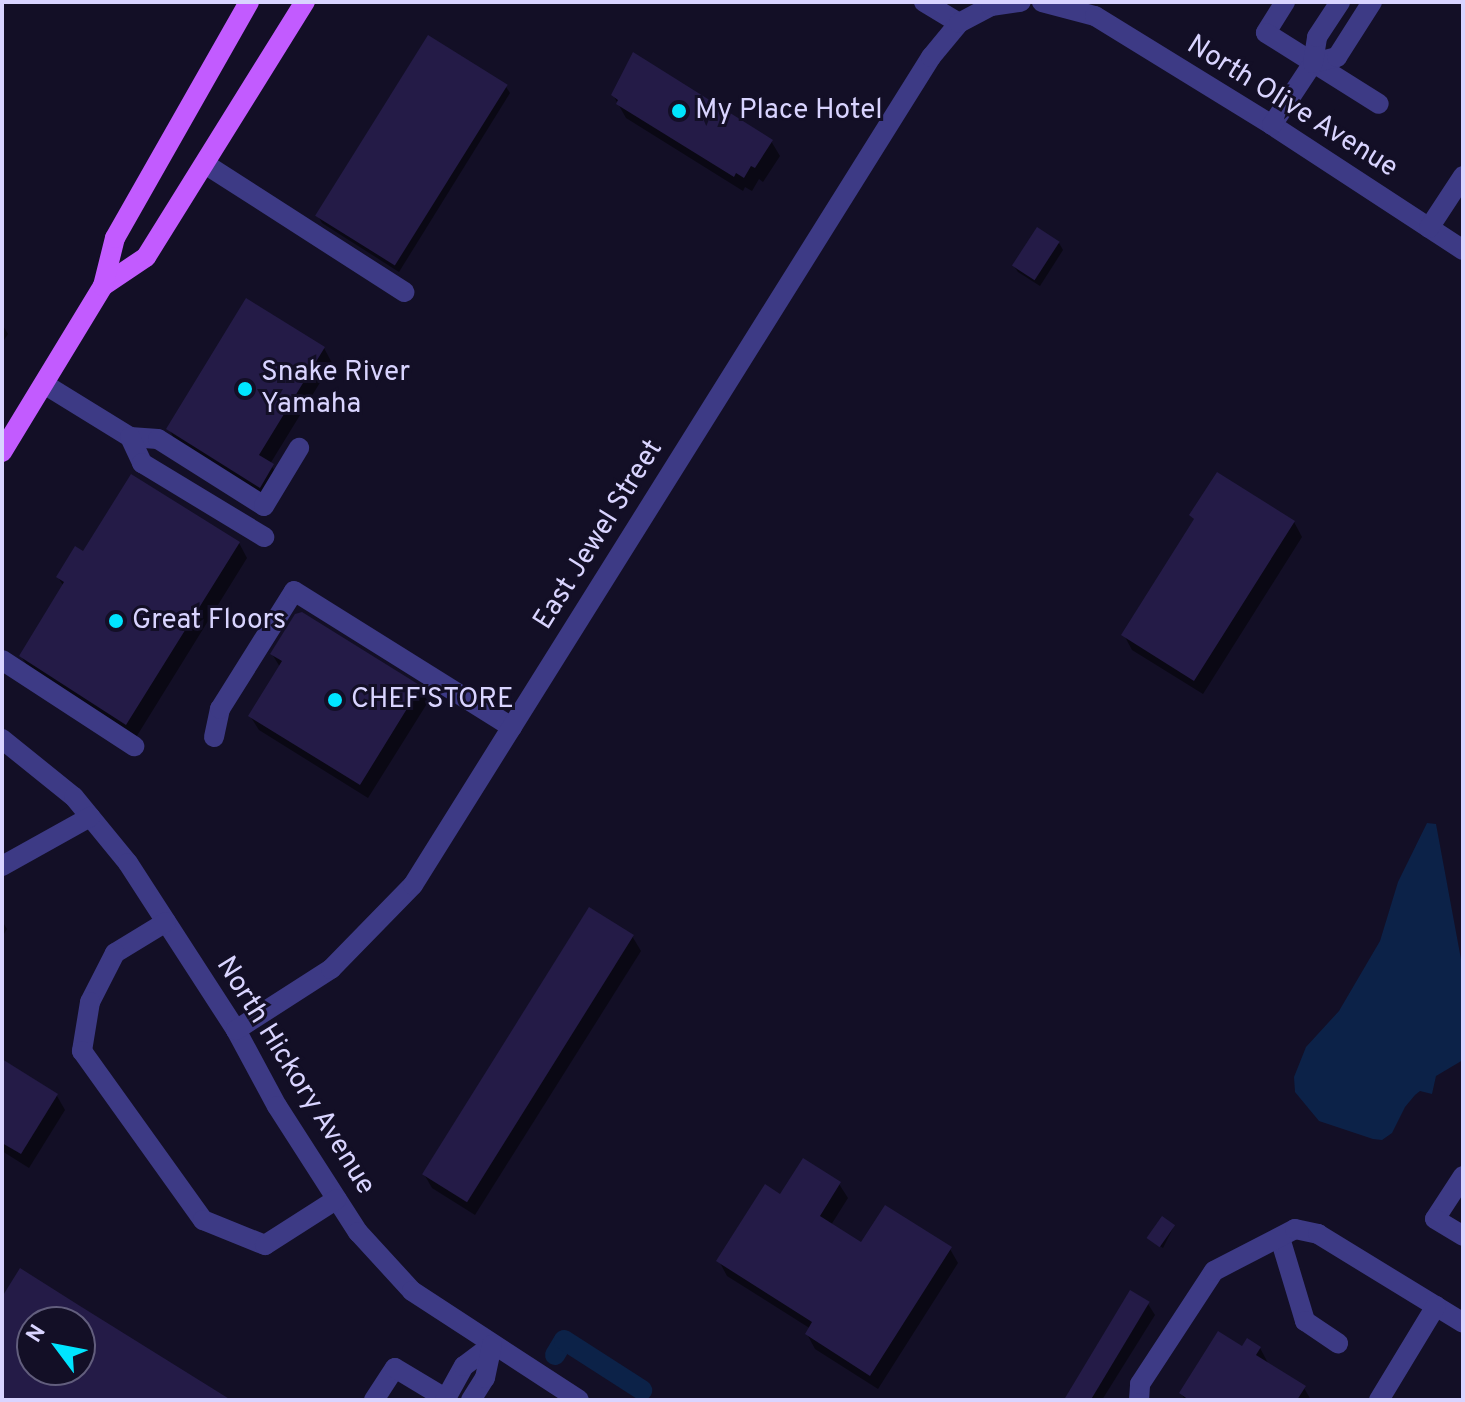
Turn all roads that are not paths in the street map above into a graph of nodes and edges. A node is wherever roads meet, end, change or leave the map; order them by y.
1 (249, 2) edge
2 (305, 2) edge
3 (924, 2) edge
4 (1021, 2) edge
5 (1042, 2) edge
6 (1285, 2) edge
7 (1340, 2) edge
8 (1372, 2) edge
9 (959, 23) junction
10 (1313, 63) junction
11 (1379, 104) dead end
12 (1272, 125) junction
13 (205, 164) junction
14 (1463, 176) edge
15 (1429, 228) junction
16 (1463, 250) edge
17 (103, 286) junction
18 (404, 292) dead end
19 (44, 384) junction
20 (130, 437) junction
21 (299, 448) dead end
22 (2, 452) edge
23 (264, 537) dead end
24 (2, 660) edge
25 (512, 727) junction
26 (214, 737) dead end
27 (2, 739) edge
28 (134, 746) dead end
29 (90, 817) junction
30 (2, 866) edge
31 (166, 922) junction
32 (236, 1030) junction
33 (1463, 1176) edge
34 (337, 1199) junction
35 (1463, 1236) edge
36 (1280, 1238) junction
37 (1436, 1306) junction
38 (1463, 1323) edge
39 (1338, 1343) dead end
40 (492, 1345) junction
41 (445, 1399) edge
42 (374, 1400) edge
43 (471, 1400) edge
44 (579, 1400) edge
45 (1139, 1400) edge
46 (1379, 1400) edge

1 - 17 main road
2 - 13 main road
3 - 9 street
4 - 9 street
5 - 12 street, North Olive Avenue
6 - 10 street
7 - 10 street
8 - 10 street
9 - 25 street, East Jewel Street
10 - 11 street
10 - 12 street
12 - 15 street, North Olive Avenue
13 - 17 main road
13 - 18 street
14 - 15 street
15 - 16 street, North Olive Avenue
17 - 19 main road
19 - 20 street
19 - 22 main road
20 - 21 street
20 - 23 street
24 - 28 street
25 - 26 street
25 - 32 street, East Jewel Street
27 - 29 street, North Hickory Avenue
29 - 30 street
29 - 31 street, North Hickory Avenue
31 - 32 street, North Hickory Avenue
31 - 34 street
32 - 34 street, North Hickory Avenue
33 - 35 street
34 - 40 street, North Hickory Avenue
36 - 37 street
36 - 39 street
36 - 45 street
37 - 38 street
37 - 46 street
40 - 41 street
40 - 43 street
40 - 44 street, North Hickory Avenue
41 - 42 street

